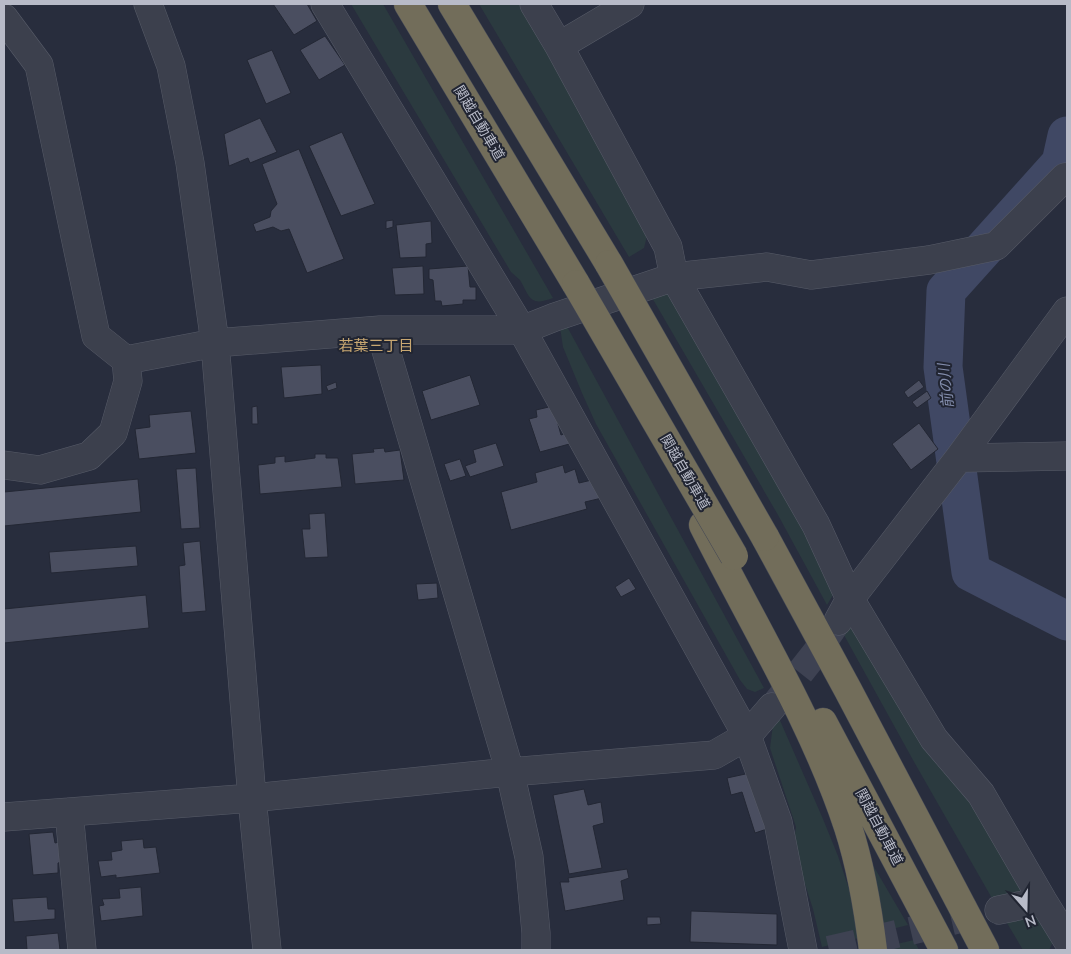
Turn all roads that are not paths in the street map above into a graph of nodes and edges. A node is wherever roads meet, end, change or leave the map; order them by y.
1 (148, 4) edge
2 (325, 4) edge
3 (408, 4) edge
4 (452, 4) edge
5 (534, 4) edge
6 (630, 4) edge
7 (4, 18) edge
8 (558, 46) junction
9 (1067, 178) edge
10 (674, 277) junction
11 (1067, 311) edge
12 (380, 330) junction
13 (522, 330) junction
14 (215, 343) junction
15 (126, 360) junction
16 (1067, 456) edge
17 (959, 458) junction
18 (4, 465) edge
19 (728, 559) junction
20 (844, 610) junction
21 (772, 707) tunnel mouth
22 (747, 736) junction
23 (510, 772) junction
24 (252, 798) junction
25 (70, 812) junction
26 (4, 817) edge
27 (934, 851) junction
28 (1042, 901) junction
29 (999, 910) tunnel mouth
30 (1067, 940) edge
31 (82, 950) edge
32 (267, 950) edge
33 (536, 950) edge
34 (803, 950) edge
35 (873, 950) edge
36 (944, 950) edge
37 (986, 950) edge
38 (995, 950) edge

1 - 14 street
2 - 13 street
3 - 19 highway, 関越自動車道, bridge
4 - 27 highway, bridge
5 - 8 street
6 - 8 street
7 - 15 street
8 - 10 street
9 - 10 street
10 - 13 street
10 - 20 street
11 - 17 street
12 - 13 street
12 - 14 street
12 - 23 street
13 - 22 street
14 - 15 street
14 - 24 street
15 - 18 street
16 - 17 street
17 - 20 street
19 - 35 highway
19 - 36 highway, 関越自動車道
20 - 28 street
21 - 22 street
22 - 23 street
22 - 34 street
23 - 24 street
23 - 33 street
24 - 25 street
24 - 32 street
25 - 26 street
25 - 31 street
27 - 37 highway
27 - 38 highway
28 - 29 street
28 - 30 street

